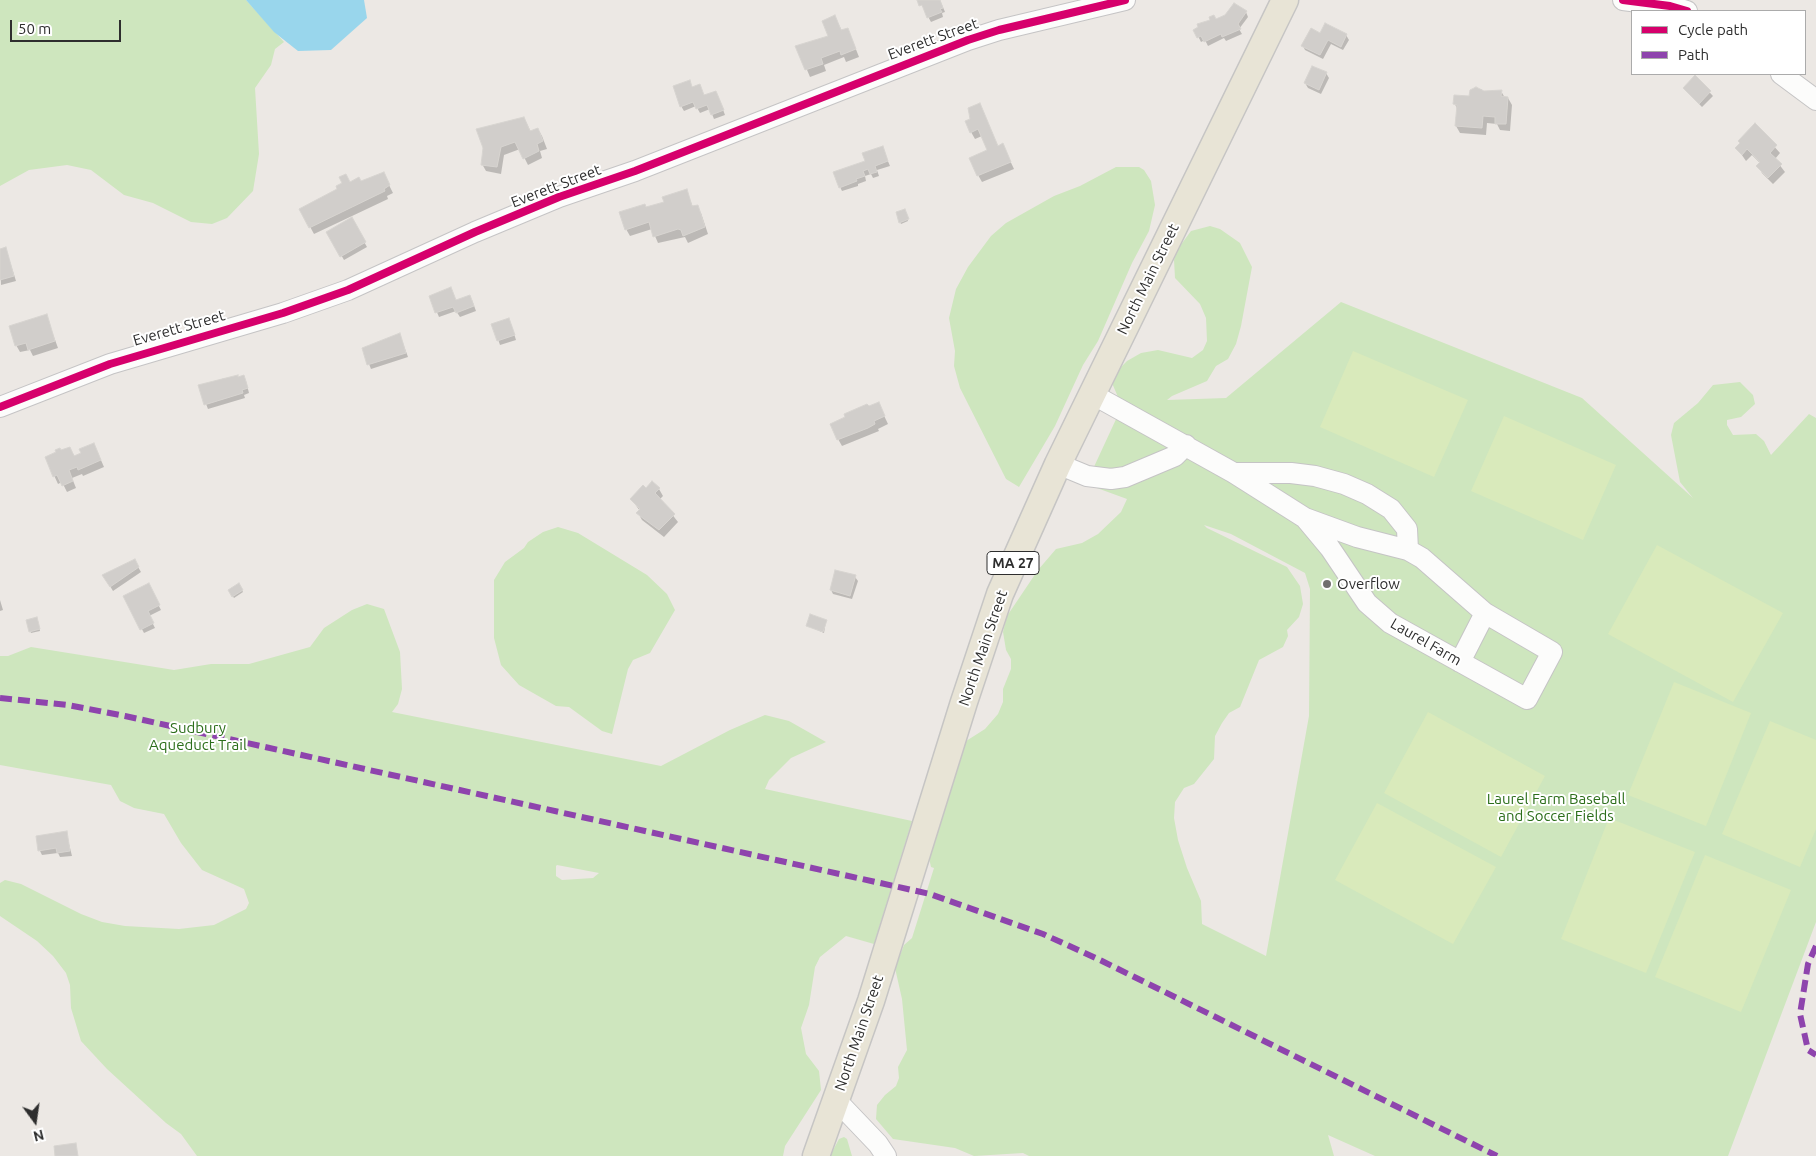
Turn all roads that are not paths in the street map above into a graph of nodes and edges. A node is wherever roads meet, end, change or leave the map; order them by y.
1 (1124, 0) edge
2 (1285, 0) edge
3 (1623, 0) edge
4 (1684, 10) edge
5 (1782, 75) edge
6 (1816, 100) edge
7 (1092, 394) junction
8 (0, 407) edge
9 (1186, 445) junction
10 (1058, 464) junction
11 (1234, 473) junction
12 (1305, 518) junction
13 (1408, 550) junction
14 (1485, 614) junction
15 (1460, 662) junction
16 (836, 1100) junction
17 (816, 1156) edge
18 (886, 1156) edge

1 - 8 street, Everett Street
2 - 7 main road, North Main Street / MA 27
3 - 4 street
5 - 6 street
7 - 9 street, Laurel Farm
7 - 10 main road, North Main Street / MA 27
9 - 10 street
9 - 11 street, Laurel Farm
10 - 16 main road, North Main Street / MA 27
11 - 12 street, Laurel Farm
11 - 13 street
12 - 13 street, Laurel Farm
12 - 15 street, Laurel Farm
13 - 14 street, Laurel Farm
14 - 15 street
14 - 15 street, Laurel Farm
16 - 17 main road, North Main Street / MA 27
16 - 18 street

